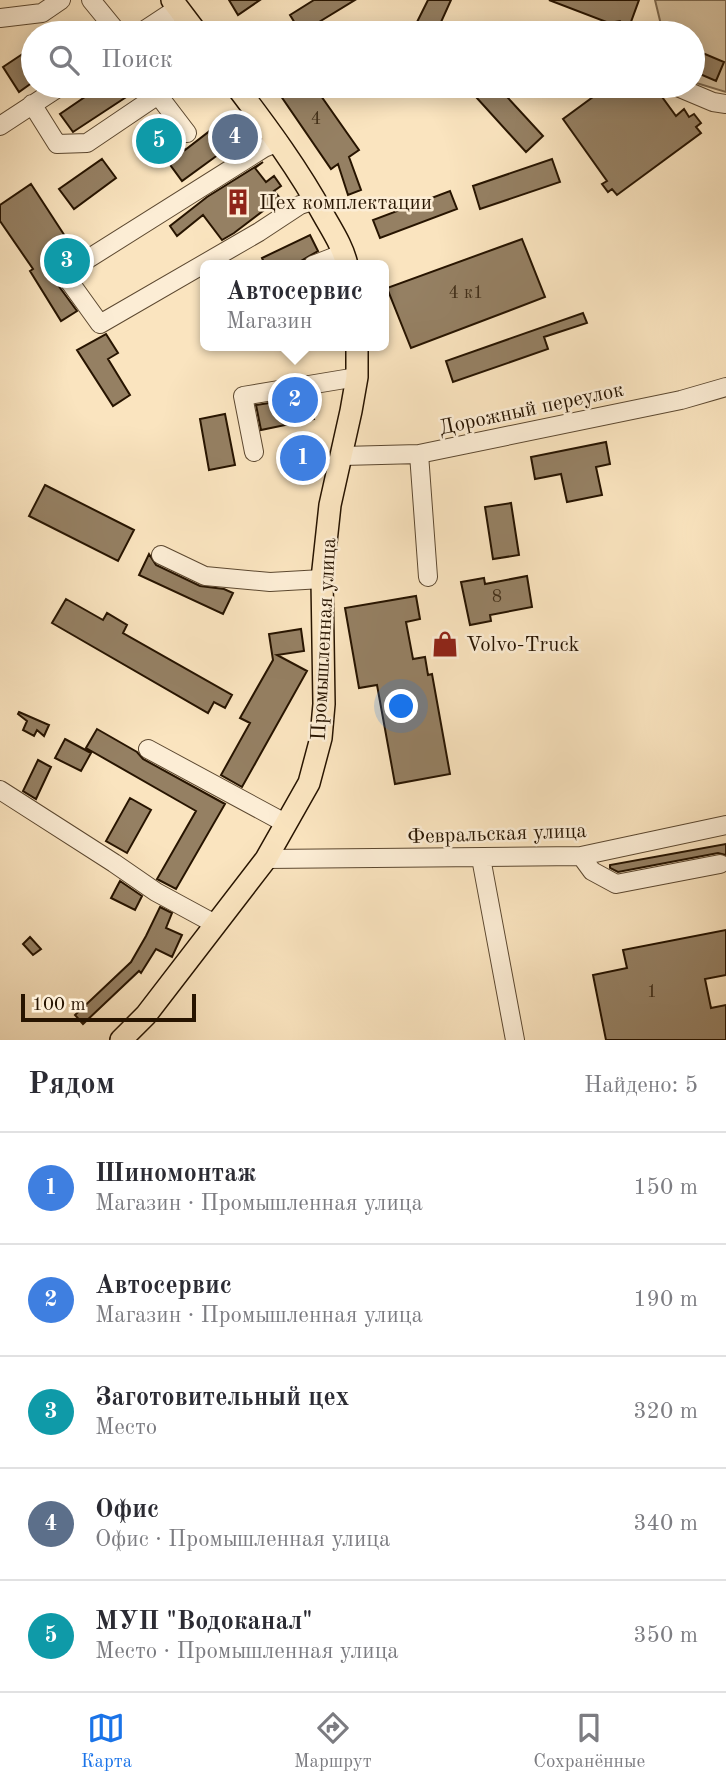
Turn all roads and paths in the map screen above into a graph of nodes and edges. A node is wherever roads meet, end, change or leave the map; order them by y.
1 (61, 0) edge
2 (91, 0) edge
3 (175, 4) edge
4 (0, 18) edge
5 (108, 21) edge
6 (155, 21) edge
7 (188, 21) edge
8 (705, 97) edge
9 (42, 98) edge
10 (153, 98) edge
11 (160, 98) edge
12 (245, 98) edge
13 (32, 104) junction
14 (726, 104) edge
15 (0, 126) edge
16 (187, 133) dead end
17 (279, 142) junction
18 (315, 200) junction
19 (346, 259) edge
20 (211, 260) edge
21 (200, 266) edge
22 (358, 351) edge
23 (357, 377) junction
24 (726, 387) edge
25 (254, 452) dead end
26 (419, 454) junction
27 (343, 456) junction
28 (162, 555) dead end
29 (428, 577) dead end
30 (322, 579) junction
31 (148, 749) dead end
32 (0, 790) edge
33 (285, 823) junction
34 (726, 825) edge
35 (581, 856) junction
36 (481, 858) junction
37 (267, 859) junction
38 (720, 864) dead end
39 (215, 923) junction
40 (121, 1040) edge
41 (514, 1040) edge

1 - 4 street
2 - 5 street
3 - 6 street
3 - 7 main road
8 - 14 street
9 - 13 street
10 - 13 street
11 - 16 street
12 - 17 main road
13 - 15 street
17 - 18 main road
17 - 21 street
18 - 19 main road
18 - 20 street
22 - 23 main road, Промышленная улица
23 - 25 street
23 - 27 main road, Промышленная улица
24 - 26 street, Дорожный переулок
26 - 27 street, Дорожный переулок
26 - 29 street
27 - 30 main road, Промышленная улица
28 - 30 street
30 - 33 main road, Промышленная улица
31 - 33 street
32 - 39 street
33 - 37 main road, Промышленная улица
34 - 35 street, Февральская улица
35 - 36 street, Февральская улица
35 - 38 street
36 - 37 street, Февральская улица
36 - 41 street
37 - 39 main road, Промышленная улица
39 - 40 main road, Промышленная улица

